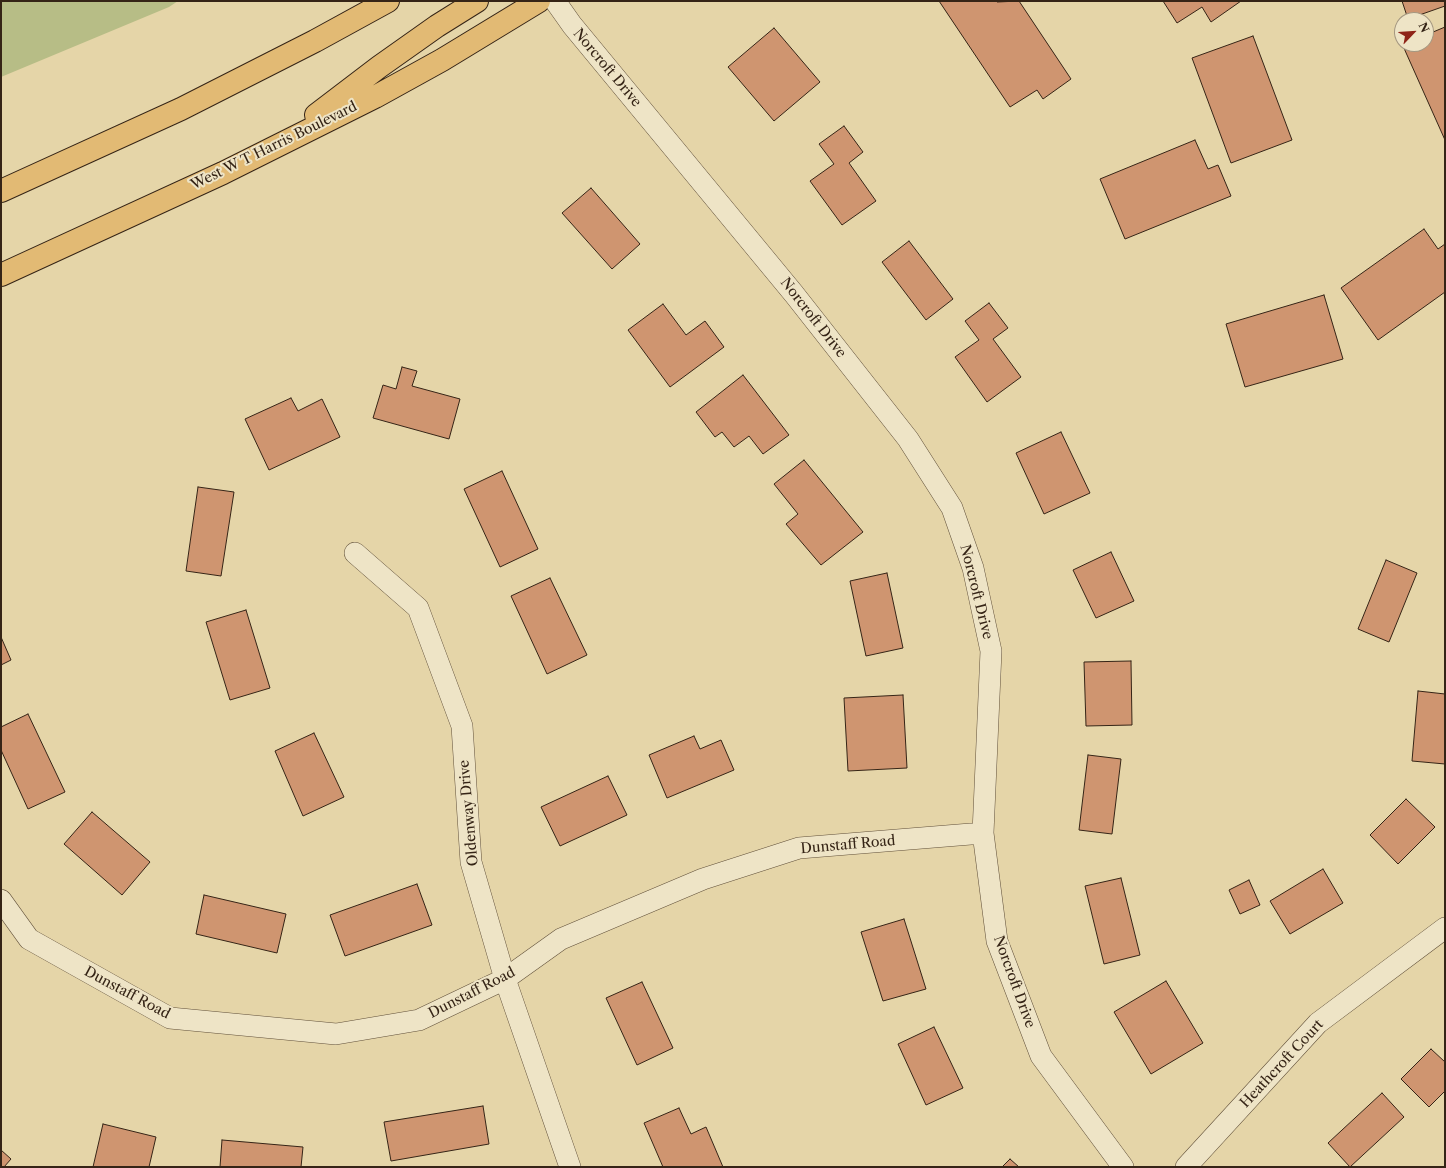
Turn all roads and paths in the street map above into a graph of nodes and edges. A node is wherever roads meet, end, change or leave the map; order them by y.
1 (388, 1) edge
2 (477, 1) edge
3 (539, 1) edge
4 (555, 1) edge
5 (272, 148) junction
6 (1, 191) edge
7 (1, 275) edge
8 (355, 553) dead end
9 (983, 834) junction
10 (1, 900) edge
11 (1445, 928) edge
12 (505, 980) junction
13 (570, 1167) edge
14 (1123, 1167) edge
15 (1186, 1167) edge

1 - 6 main road
2 - 5 main road
3 - 5 main road, West W T Harris Boulevard
4 - 9 street, Norcroft Drive
5 - 7 main road, West W T Harris Boulevard
8 - 12 street, Oldenway Drive
9 - 12 street, Dunstaff Road
9 - 14 street, Norcroft Drive
10 - 12 street, Dunstaff Road
11 - 15 street, Heathcroft Court
12 - 13 street, Oldenway Drive

